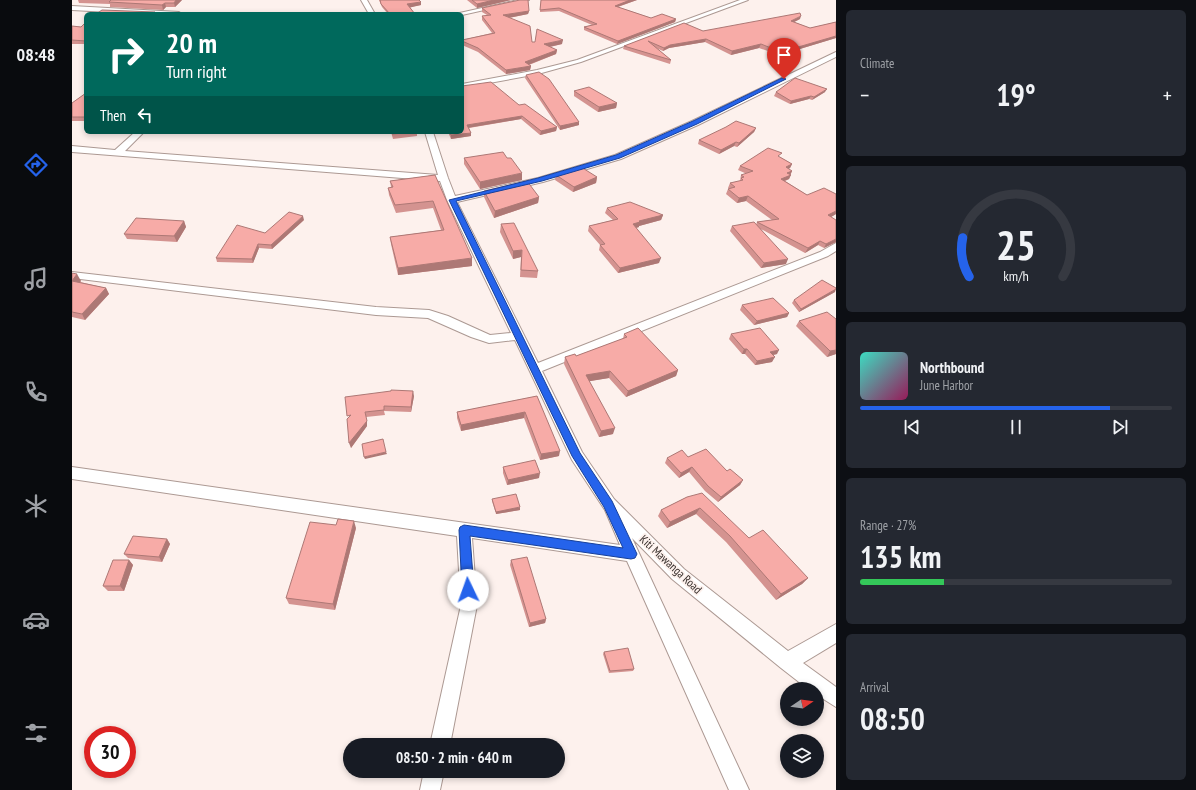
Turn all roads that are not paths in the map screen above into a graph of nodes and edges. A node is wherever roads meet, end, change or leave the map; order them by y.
1 (364, 0) edge
2 (526, 0) edge
3 (745, 0) edge
4 (74, 9) edge
5 (126, 12) edge
6 (371, 12) edge
7 (464, 13) edge
8 (836, 54) edge
9 (464, 86) edge
10 (138, 134) edge
11 (430, 134) edge
12 (72, 149) edge
13 (117, 153) junction
14 (443, 178) junction
15 (452, 200) junction
16 (836, 246) edge
17 (72, 275) edge
18 (518, 336) junction
19 (534, 368) junction
20 (72, 473) edge
21 (608, 504) junction
22 (464, 530) junction
23 (631, 554) junction
24 (836, 632) edge
25 (787, 662) junction
26 (836, 698) edge
27 (441, 738) edge
28 (433, 778) edge
29 (430, 790) edge
30 (739, 790) edge

1 - 6 street
2 - 7 street
3 - 9 street
4 - 5 street
8 - 15 street
10 - 13 street
11 - 14 street, Kiti Mawanga Road
12 - 13 street
13 - 14 street
14 - 15 street, Kiti Mawanga Road
15 - 18 street, Kiti Mawanga Road
16 - 19 street
17 - 18 street
18 - 19 street, Kiti Mawanga Road
19 - 21 street, Kiti Mawanga Road
20 - 22 street
21 - 23 street
21 - 25 street, Kiti Mawanga Road
22 - 23 street
22 - 27 street
23 - 30 street
24 - 25 street
25 - 26 street, Kiti Mawanga Road
28 - 29 street

